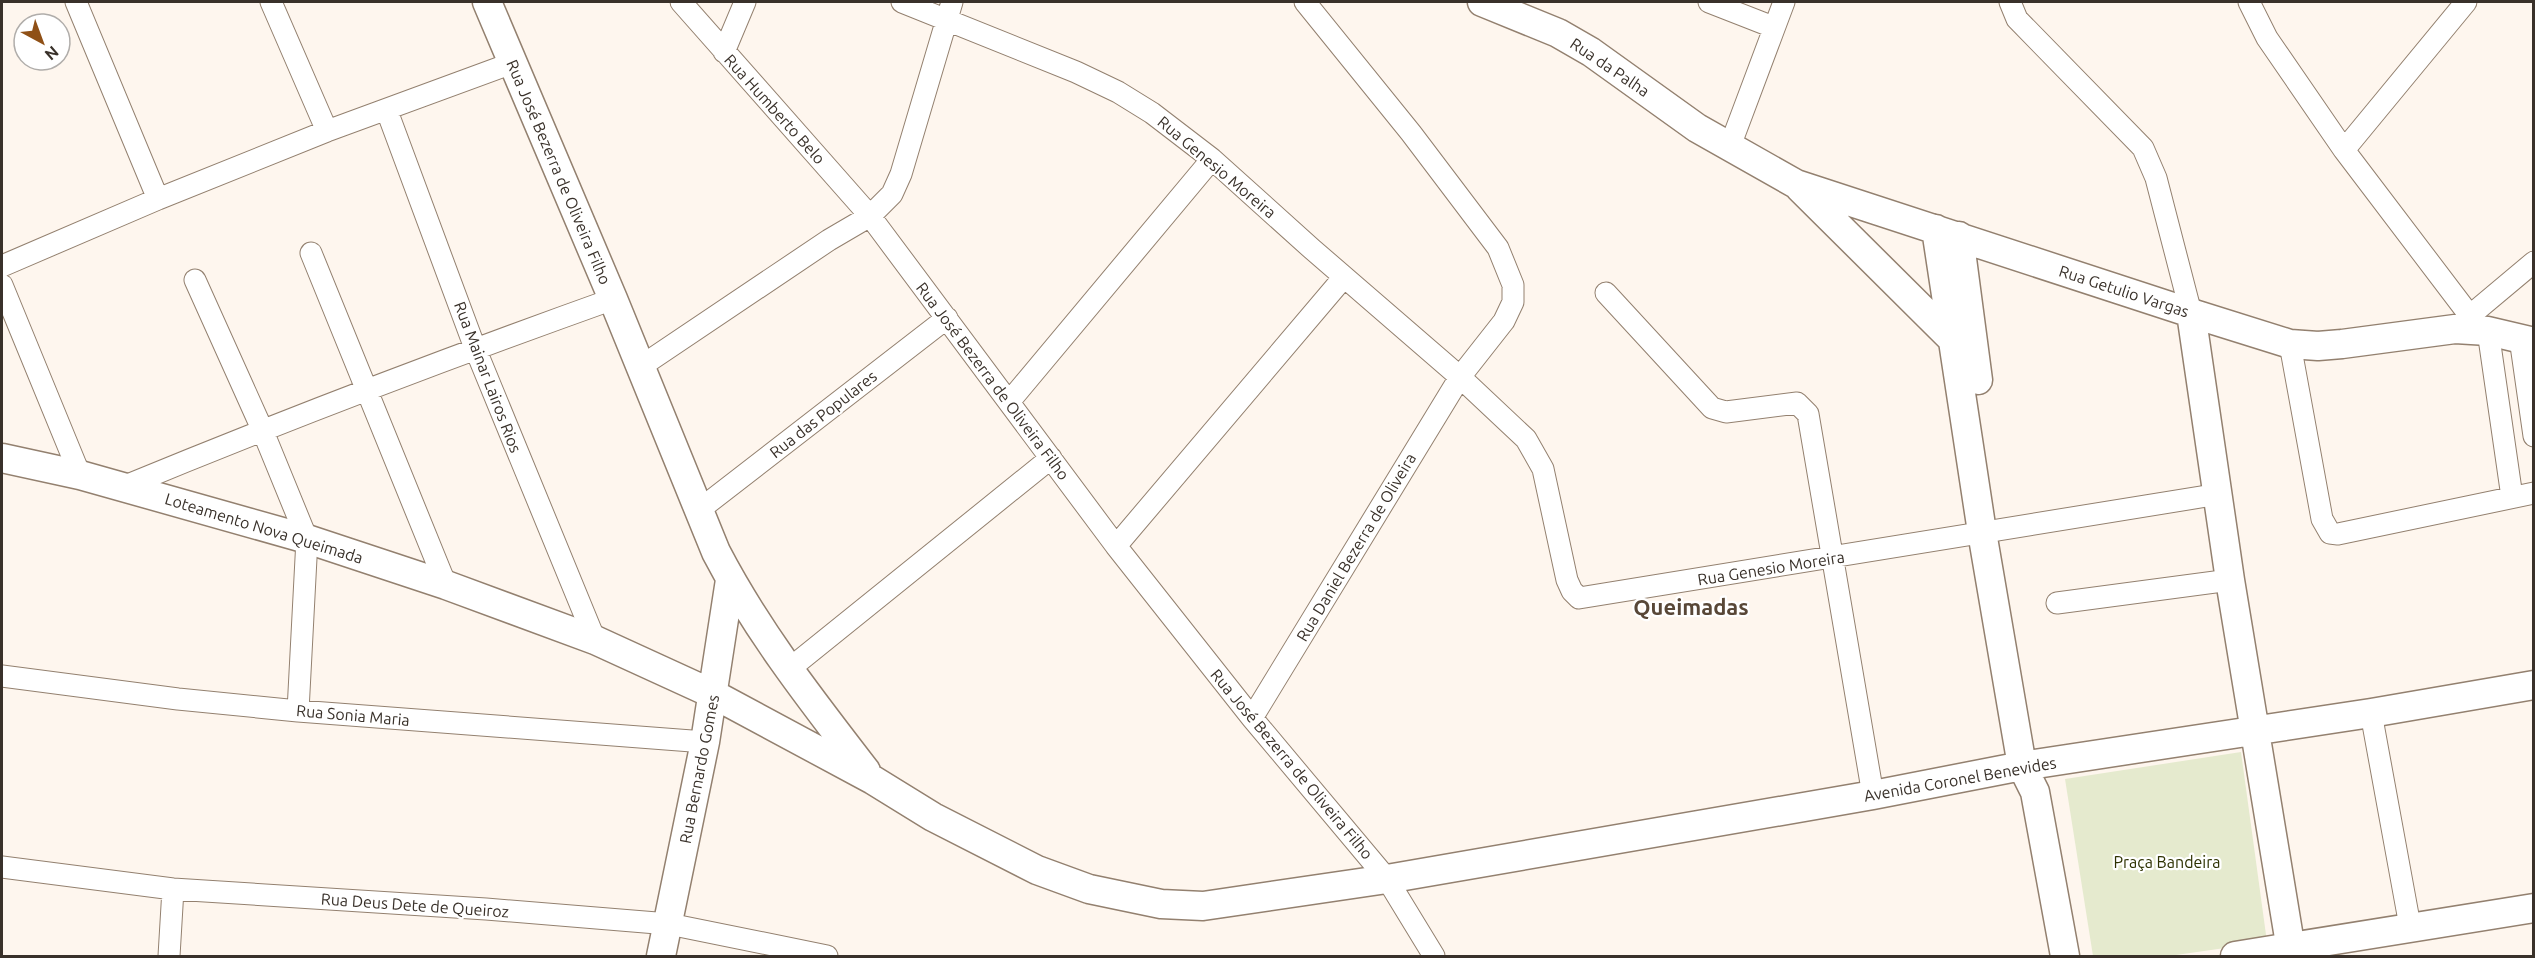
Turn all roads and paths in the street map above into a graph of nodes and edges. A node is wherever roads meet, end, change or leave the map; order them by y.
1 (76, 2) edge
2 (271, 2) edge
3 (487, 2) edge
4 (681, 2) edge
5 (745, 2) edge
6 (902, 2) edge
7 (1305, 2) edge
8 (1482, 2) edge
9 (1709, 2) edge
10 (1784, 2) edge
11 (2249, 2) edge
12 (2466, 2) edge
13 (949, 10) edge
14 (2013, 10) edge
15 (1773, 27) junction
16 (724, 52) junction
17 (512, 63) junction
18 (387, 111) junction
19 (327, 131) junction
20 (1730, 146) junction
21 (2344, 150) junction
22 (1212, 159) junction
23 (1796, 184) junction
24 (159, 199) junction
25 (870, 216) junction
26 (1947, 233) junction
27 (311, 253) dead end
28 (2534, 262) edge
29 (2, 266) edge
30 (1344, 276) junction
31 (195, 280) dead end
32 (2, 285) edge
33 (1606, 293) dead end
34 (612, 299) junction
35 (2191, 313) junction
36 (947, 318) junction
37 (2471, 325) junction
38 (1951, 338) junction
39 (2527, 340) edge
40 (2290, 345) junction
41 (475, 348) junction
42 (640, 367) junction
43 (1460, 377) junction
44 (367, 390) junction
45 (1009, 402) junction
46 (262, 429) junction
47 (2534, 436) edge
48 (2, 458) edge
49 (1051, 458) junction
50 (80, 475) junction
51 (123, 487) junction
52 (2534, 493) edge
53 (2219, 494) junction
54 (2512, 496) junction
55 (699, 510) junction
56 (1991, 530) junction
57 (307, 539) junction
58 (1116, 546) junction
59 (1832, 558) junction
60 (730, 580) junction
61 (2230, 580) junction
62 (446, 585) junction
63 (2058, 603) dead end
64 (595, 640) junction
65 (788, 670) junction
66 (2, 676) edge
67 (2534, 685) edge
68 (713, 694) junction
69 (298, 711) junction
70 (2371, 713) junction
71 (1251, 718) junction
72 (2256, 730) junction
73 (705, 742) junction
74 (2032, 765) junction
75 (873, 780) junction
76 (1873, 795) junction
77 (2, 867) edge
78 (1386, 879) junction
79 (173, 889) junction
80 (2534, 908) edge
81 (669, 924) junction
82 (2410, 926) junction
83 (2291, 952) edge
84 (1427, 955) edge
85 (169, 957) edge
86 (662, 957) edge
87 (827, 957) edge
88 (2065, 957) edge
89 (2235, 957) edge

1 - 24 street
2 - 19 street
3 - 17 street, Rua José Bezerra de Oliveira Filho
4 - 16 street, Rua Humberto Belo
5 - 16 street
6 - 13 street
7 - 43 street
8 - 20 street, Rua da Palha
9 - 15 street
10 - 15 street
11 - 21 street
12 - 21 street
13 - 22 street, Rua Genesio Moreira
13 - 25 street
14 - 35 street
15 - 20 street
16 - 25 street, Rua Humberto Belo
17 - 18 street
17 - 34 street, Rua José Bezerra de Oliveira Filho
18 - 19 street
18 - 41 street, Rua Mainar Lairos Rios
19 - 24 street
20 - 23 street, Rua Getulio Vargas
21 - 37 street
22 - 30 street, Rua Genesio Moreira
22 - 45 street
23 - 26 street, Rua Getulio Vargas
23 - 38 street
24 - 29 street
25 - 36 street, Rua José Bezerra de Oliveira Filho
25 - 42 street
26 - 35 street, Rua Getulio Vargas
26 - 38 street
26 - 56 street
27 - 44 street
28 - 37 street
30 - 43 street, Rua Genesio Moreira
30 - 58 street
31 - 46 street
32 - 50 street
33 - 59 street
34 - 41 street
34 - 42 street, Rua José Bezerra de Oliveira Filho
35 - 40 street, Rua Getulio Vargas
35 - 53 street
36 - 45 street, Rua José Bezerra de Oliveira Filho
36 - 55 street, Rua das Populares
37 - 39 street, Rua Getulio Vargas
37 - 40 street, Rua Getulio Vargas
37 - 54 street
38 - 56 street
39 - 47 street
40 - 54 street
41 - 44 street
41 - 64 street, Rua Mainar Lairos Rios
42 - 55 street, Rua José Bezerra de Oliveira Filho
43 - 59 street, Rua Genesio Moreira
43 - 71 street, Rua Daniel Bezerra de Oliveira
44 - 46 street
44 - 62 street
45 - 49 street, Rua José Bezerra de Oliveira Filho
46 - 51 street
46 - 57 street
48 - 50 street, Loteamento Nova Queimada
49 - 58 street, Rua José Bezerra de Oliveira Filho
49 - 65 street
50 - 51 street, Loteamento Nova Queimada
51 - 57 street, Loteamento Nova Queimada
52 - 54 street
53 - 56 street, Rua Genesio Moreira
53 - 61 street
55 - 60 street, Rua José Bezerra de Oliveira Filho
56 - 59 street, Rua Genesio Moreira
56 - 74 street
57 - 62 street, Loteamento Nova Queimada
57 - 69 street
58 - 71 street, Rua José Bezerra de Oliveira Filho
59 - 76 street
60 - 65 street, Rua José Bezerra de Oliveira Filho
60 - 68 street, Rua Bernardo Gomes
61 - 63 street
61 - 72 street
62 - 64 street, Loteamento Nova Queimada
64 - 68 street, Loteamento Nova Queimada
65 - 75 street, Rua José Bezerra de Oliveira Filho
66 - 69 street, Rua Sonia Maria
67 - 70 street, Avenida Coronel Benevides
68 - 73 street, Rua Bernardo Gomes
68 - 75 street, Rua José Bezerra de Oliveira Filho
69 - 73 street, Rua Sonia Maria
70 - 72 street, Avenida Coronel Benevides
70 - 82 street
71 - 78 street, Rua José Bezerra de Oliveira Filho
72 - 74 street, Avenida Coronel Benevides
72 - 83 street
73 - 81 street, Rua Bernardo Gomes
74 - 76 street, Avenida Coronel Benevides
74 - 88 street
75 - 78 street, Rua José Bezerra de Oliveira Filho
76 - 78 street, Avenida Coronel Benevides
77 - 79 street, Rua Deus Dete de Queiroz
78 - 84 street
79 - 81 street, Rua Deus Dete de Queiroz
79 - 85 street
80 - 82 street
81 - 86 street, Rua Bernardo Gomes
81 - 87 street, Rua Deus Dete de Queiroz
82 - 83 street
83 - 89 street

